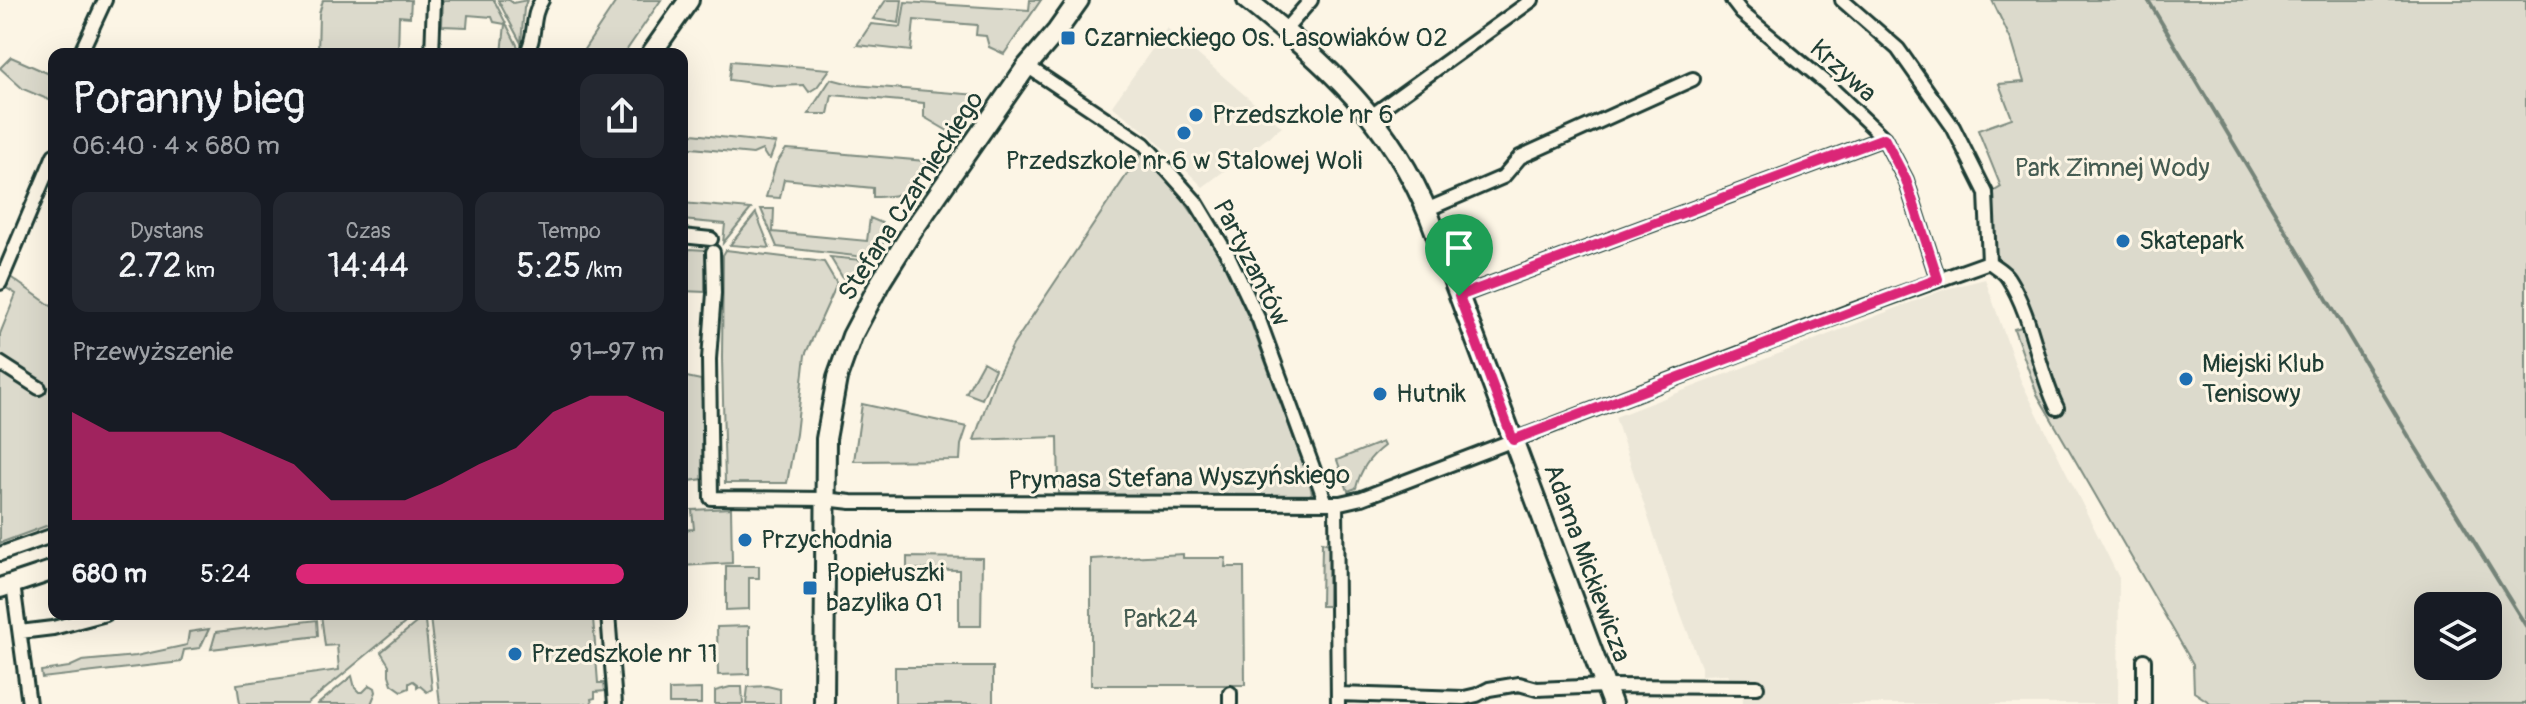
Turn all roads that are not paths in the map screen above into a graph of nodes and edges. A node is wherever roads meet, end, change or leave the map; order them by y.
1 (105, 0) edge
2 (434, 0) edge
3 (542, 0) edge
4 (689, 0) edge
5 (1065, 0) edge
6 (1079, 0) edge
7 (1247, 0) edge
8 (1311, 0) edge
9 (1532, 0) edge
10 (1732, 0) edge
11 (1842, 0) edge
12 (1284, 31) junction
13 (83, 48) edge
14 (432, 48) edge
15 (529, 48) edge
16 (655, 48) edge
17 (1027, 66) junction
18 (1693, 79) dead end
19 (1371, 116) junction
20 (1884, 138) junction
21 (48, 188) edge
22 (1426, 210) junction
23 (688, 238) edge
24 (1989, 262) junction
25 (1938, 279) junction
26 (0, 283) edge
27 (1459, 296) junction
28 (0, 363) edge
29 (39, 388) dead end
30 (2057, 408) dead end
31 (1513, 440) junction
32 (825, 499) junction
33 (1331, 504) junction
34 (48, 537) edge
35 (0, 554) edge
36 (48, 572) edge
37 (6, 586) edge
38 (83, 620) edge
39 (608, 620) edge
40 (20, 632) junction
41 (2144, 660) dead end
42 (1605, 686) junction
43 (1757, 687) dead end
44 (1338, 699) edge
45 (1465, 701) edge
46 (29, 704) edge
47 (615, 704) edge
48 (824, 704) edge
49 (1612, 704) edge
50 (2144, 704) edge

1 - 13 street
2 - 14 street
3 - 15 street
4 - 16 street
5 - 17 street, Stefana Czarnieckiego
6 - 17 street, Stefana Czarnieckiego
7 - 12 street, Adama Mickiewicza
8 - 12 street
9 - 19 street
10 - 20 street, Krzywa
11 - 24 street
12 - 19 street, Adama Mickiewicza
17 - 32 street, Stefana Czarnieckiego
17 - 33 street, Partyzantów
18 - 22 street
19 - 22 street, Adama Mickiewicza
20 - 25 street, Krzywa
20 - 27 street
21 - 26 street
22 - 27 street, Adama Mickiewicza
23 - 32 street, Prymasa Stefana Wyszyńskiego
24 - 25 street, Prymasa Stefana Wyszyńskiego
24 - 30 street
25 - 31 street, Prymasa Stefana Wyszyńskiego
27 - 31 street, Adama Mickiewicza
28 - 29 street
31 - 33 street, Prymasa Stefana Wyszyńskiego
31 - 42 street, Adama Mickiewicza
32 - 33 street, Prymasa Stefana Wyszyńskiego
32 - 48 street, Stefana Czarnieckiego
33 - 44 street, Partyzantów
34 - 35 street
36 - 37 street
37 - 40 street
38 - 40 street
39 - 47 street
40 - 46 street
41 - 50 street
42 - 43 street
42 - 45 street
42 - 49 street, Adama Mickiewicza
44 - 45 street

